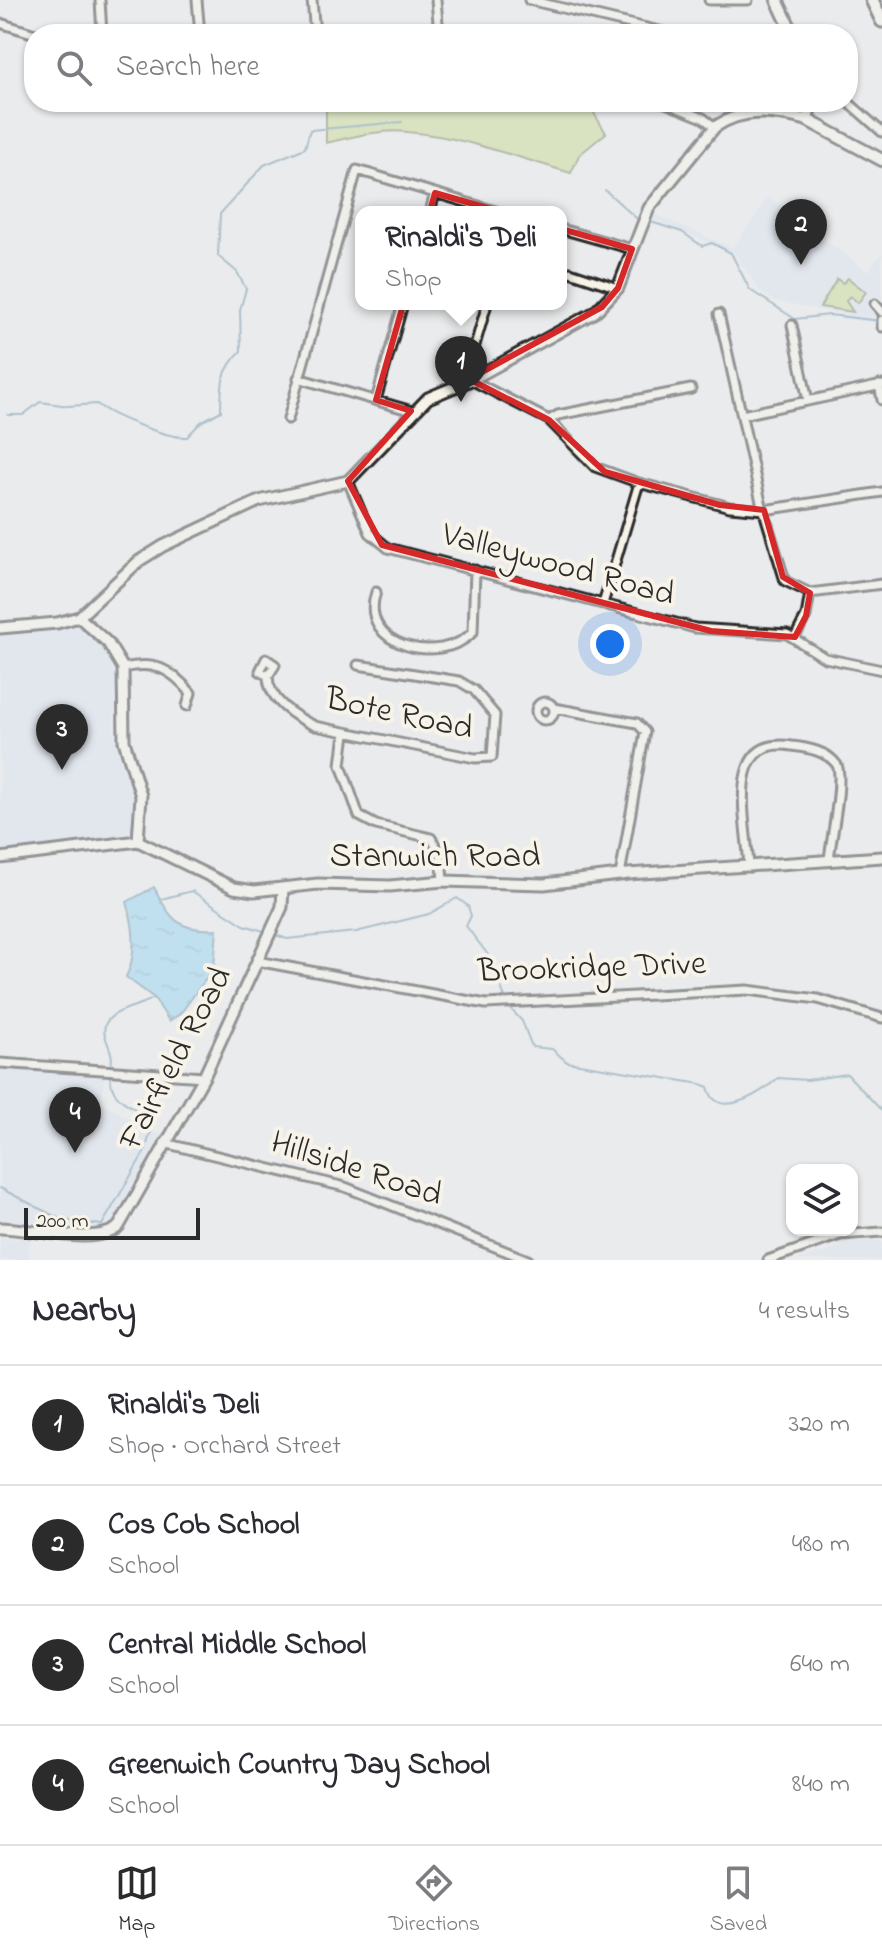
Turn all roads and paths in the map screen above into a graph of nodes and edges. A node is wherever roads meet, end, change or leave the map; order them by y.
1 (100, 0) edge
2 (197, 0) edge
3 (312, 0) edge
4 (436, 0) edge
5 (529, 0) edge
6 (709, 0) edge
7 (748, 0) edge
8 (777, 0) edge
9 (872, 0) edge
10 (882, 21) edge
11 (0, 23) edge
12 (101, 24) edge
13 (199, 24) edge
14 (314, 24) edge
15 (438, 24) edge
16 (630, 24) edge
17 (788, 24) edge
18 (24, 31) edge
19 (858, 111) edge
20 (689, 112) edge
21 (809, 112) edge
22 (807, 120) junction
23 (715, 127) junction
24 (882, 132) edge
25 (882, 160) edge
26 (435, 193) junction
27 (432, 206) edge
28 (479, 206) edge
29 (567, 231) edge
30 (632, 249) junction
31 (570, 272) dead end
32 (618, 288) junction
33 (875, 304) dead end
34 (401, 310) edge
35 (485, 310) edge
36 (882, 312) edge
37 (719, 314) dead end
38 (882, 320) edge
39 (792, 325) dead end
40 (882, 326) edge
41 (298, 378) junction
42 (471, 380) junction
43 (880, 385) edge
44 (691, 389) dead end
45 (376, 400) junction
46 (882, 400) edge
47 (808, 401) junction
48 (412, 411) junction
49 (742, 415) junction
50 (288, 419) dead end
51 (549, 420) junction
52 (348, 481) junction
53 (639, 483) junction
54 (882, 492) edge
55 (764, 510) junction
56 (475, 570) junction
57 (882, 584) edge
58 (376, 592) dead end
59 (810, 593) junction
60 (603, 604) junction
61 (79, 617) junction
62 (0, 628) edge
63 (795, 637) junction
64 (358, 665) dead end
65 (123, 668) junction
66 (882, 670) edge
67 (268, 676) dead end
68 (187, 706) dead end
69 (554, 708) dead end
70 (345, 733) junction
71 (138, 841) junction
72 (882, 857) edge
73 (0, 858) edge
74 (829, 860) junction
75 (749, 867) junction
76 (620, 875) junction
77 (443, 881) junction
78 (283, 888) junction
79 (257, 961) junction
80 (882, 1018) edge
81 (0, 1063) edge
82 (204, 1077) junction
83 (164, 1143) junction
84 (0, 1228) edge
85 (882, 1232) edge
86 (528, 1260) edge
87 (768, 1260) edge

1 - 12 street
2 - 13 street
3 - 14 street
4 - 15 street
5 - 16 street
6 - 7 street
8 - 17 main road
9 - 10 main road
11 - 18 street
19 - 24 street
20 - 23 street
21 - 22 main road
22 - 23 street
22 - 25 main road
23 - 30 street
26 - 27 street
26 - 28 street
26 - 41 street
29 - 30 street
30 - 32 street
31 - 32 street
32 - 42 street
33 - 36 street
34 - 45 street
35 - 42 street
37 - 49 street
38 - 40 street
39 - 47 street
41 - 45 street
41 - 50 street
42 - 48 street
42 - 51 street
43 - 46 street
43 - 47 street
44 - 51 street
45 - 48 street
47 - 49 street
48 - 52 street
49 - 55 street
51 - 53 street
52 - 56 street, Valleywood Road
52 - 61 street
53 - 55 street
53 - 60 street
54 - 55 street
55 - 59 street
56 - 58 street
56 - 60 street, Valleywood Road
57 - 59 street
59 - 63 street
60 - 63 street, Valleywood Road
61 - 62 street
61 - 65 street
63 - 66 street, Valleywood Road
64 - 70 street, Bote Road
65 - 68 street
65 - 71 street
67 - 70 street, Bote Road
69 - 76 street
70 - 77 street
71 - 73 street
71 - 78 street, Stanwich Road
72 - 74 street, Stanwich Road
74 - 75 street, Stanwich Road
74 - 75 street
75 - 76 street, Stanwich Road
76 - 77 street, Stanwich Road
77 - 78 street, Stanwich Road
78 - 79 street, Fairfield Road
79 - 80 street, Brookridge Drive
79 - 82 street, Fairfield Road
81 - 82 street
82 - 83 street, Fairfield Road
83 - 84 street, Fairfield Road
83 - 86 street, Hillside Road
85 - 87 street

